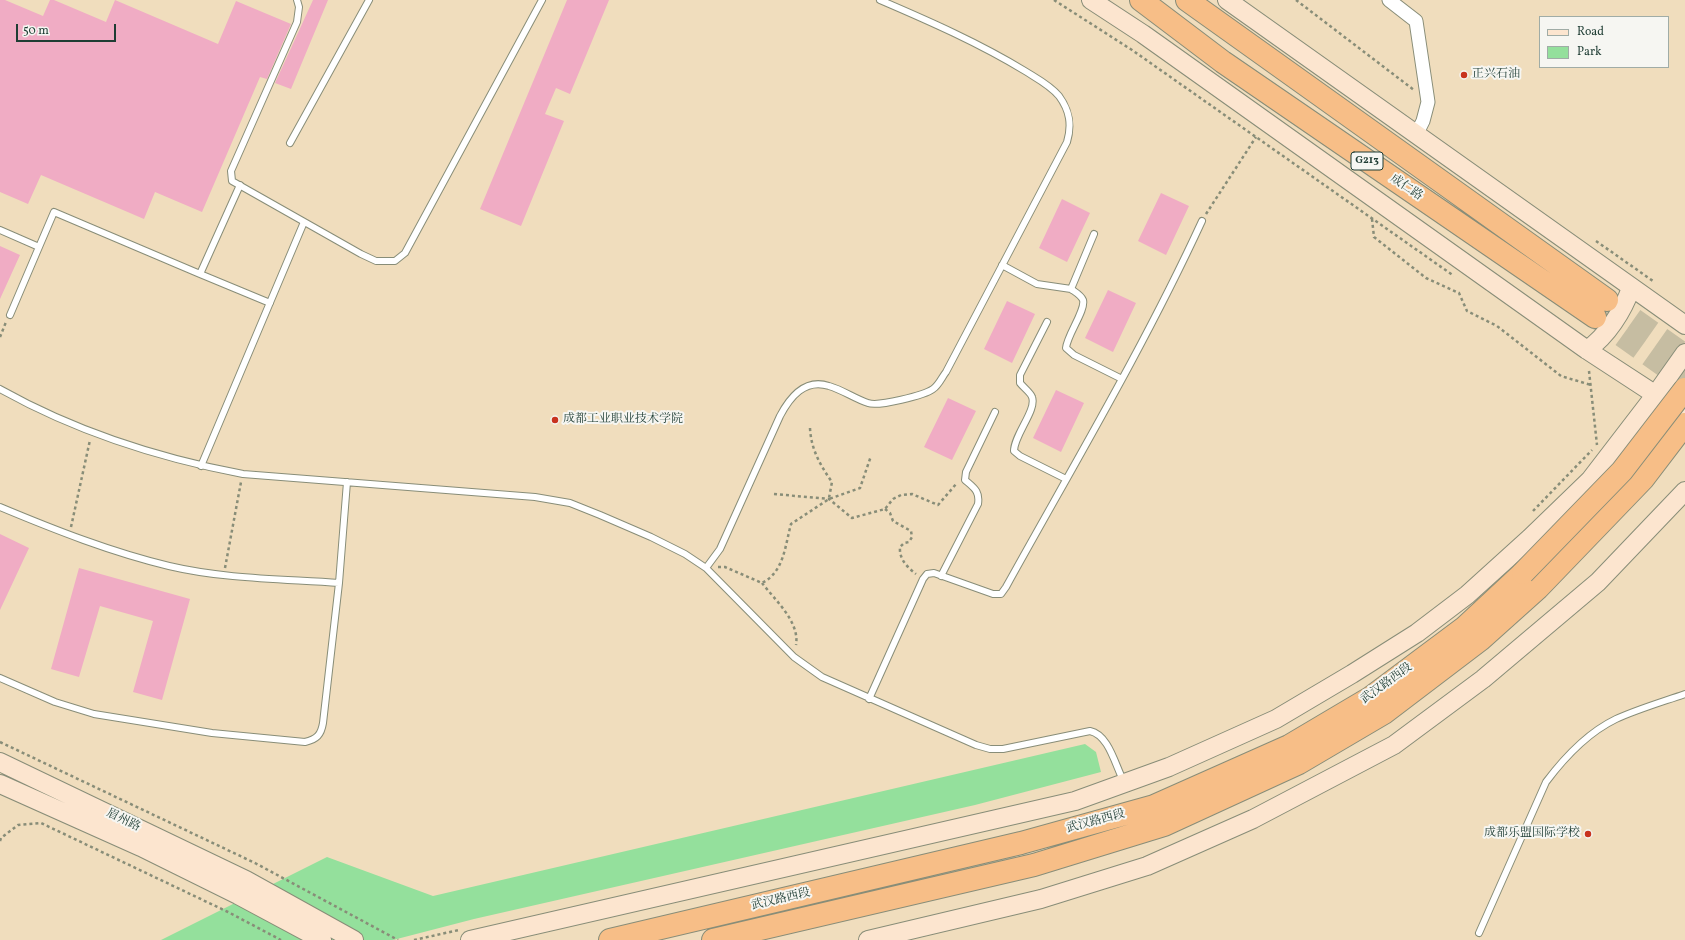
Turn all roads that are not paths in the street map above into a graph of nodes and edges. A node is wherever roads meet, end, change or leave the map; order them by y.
1 (297, 0) edge
2 (369, 0) edge
3 (542, 0) edge
4 (882, 0) edge
5 (1091, 0) edge
6 (1141, 0) edge
7 (1187, 0) edge
8 (1227, 0) edge
9 (1389, 0) edge
10 (1416, 135) junction
11 (290, 143) dead end
12 (240, 185) junction
13 (1202, 221) road end
14 (304, 222) junction
15 (0, 230) edge
16 (1094, 234) dead end
17 (39, 247) junction
18 (1002, 265) junction
19 (200, 274) junction
20 (1631, 288) junction
21 (1071, 289) junction
22 (270, 302) junction
23 (10, 314) road end
24 (1047, 322) dead end
25 (1685, 324) edge
26 (1685, 353) edge
27 (1585, 358) junction
28 (1122, 379) junction
29 (0, 389) edge
30 (1685, 389) edge
31 (1656, 394) junction
32 (995, 412) dead end
33 (1685, 414) edge
34 (1685, 424) edge
35 (200, 466) junction
36 (1066, 479) junction
37 (347, 482) junction
38 (1685, 491) edge
39 (0, 507) edge
40 (706, 568) junction
41 (941, 576) junction
42 (1531, 580) junction
43 (339, 583) junction
44 (0, 678) edge
45 (1685, 694) edge
46 (869, 699) junction
47 (1, 765) edge
48 (1124, 783) junction
49 (0, 784) edge
50 (242, 887) junction
51 (1479, 933) dead end
52 (467, 934) edge
53 (322, 940) edge
54 (354, 940) edge
55 (610, 940) edge
56 (714, 940) edge
57 (868, 940) edge

1 - 12 lane
2 - 11 lane
3 - 14 lane
4 - 18 lane
5 - 27 main road
6 - 7 highway, 成仁路 / G213
8 - 10 main road
9 - 10 street
10 - 20 main road
12 - 14 lane
12 - 19 lane
13 - 28 lane
14 - 22 lane
15 - 17 lane
16 - 21 lane
17 - 19 lane
17 - 23 lane
18 - 21 lane
18 - 40 lane
19 - 22 lane
20 - 25 main road
20 - 27 main road
21 - 28 lane
22 - 35 lane
24 - 36 lane
26 - 31 main road
27 - 31 main road
28 - 36 lane
29 - 35 lane
30 - 42 highway, bridge
31 - 33 main road
31 - 48 main road
32 - 41 lane
34 - 42 highway
35 - 37 lane
36 - 41 lane
37 - 40 lane
37 - 43 lane
38 - 57 main road
39 - 43 lane
40 - 46 lane
41 - 46 lane
42 - 55 highway, 武汉路西段
42 - 56 highway, 武汉路西段
43 - 44 lane
45 - 51 lane
46 - 48 lane
47 - 50 main road, 眉州路
48 - 52 main road
49 - 50 main road
50 - 53 main road
50 - 54 main road

